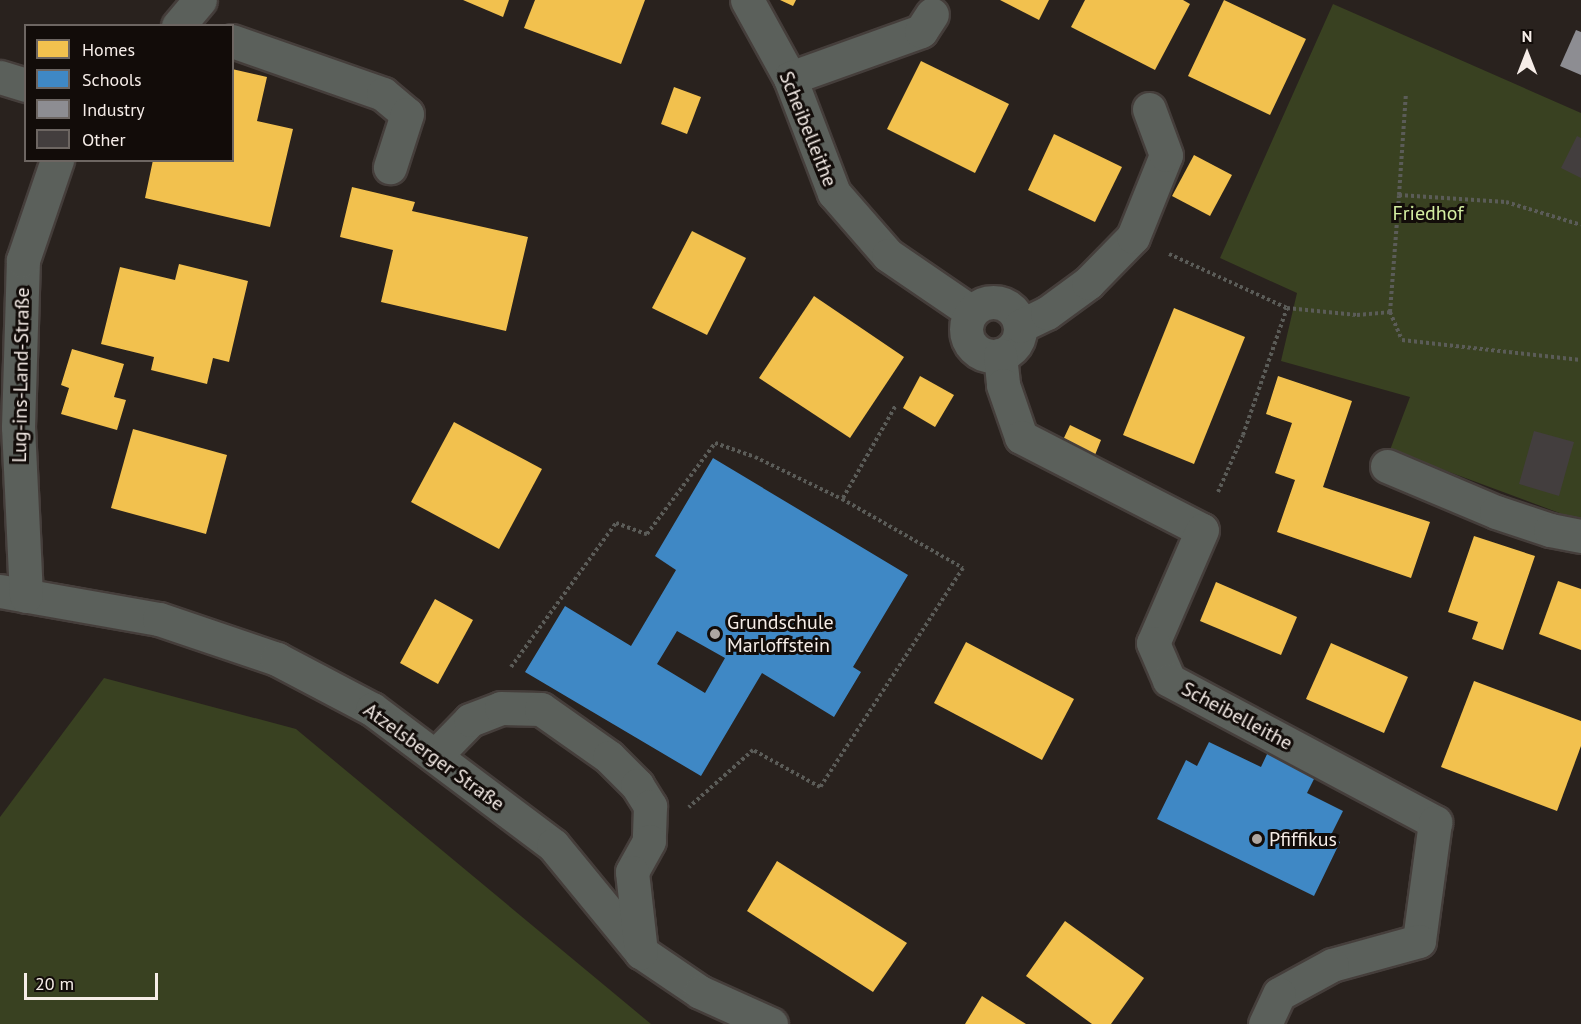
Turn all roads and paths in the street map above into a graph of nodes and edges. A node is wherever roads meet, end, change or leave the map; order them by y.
1 (747, 0) edge
2 (932, 14) dead end
3 (234, 42) edge
4 (0, 77) edge
5 (790, 78) junction
6 (24, 84) edge
7 (1406, 93) dead end
8 (1149, 109) dead end
9 (56, 162) edge
10 (390, 166) dead end
11 (1399, 195) junction
12 (1581, 225) edge
13 (1133, 237) junction
14 (1287, 308) junction
15 (970, 310) junction
16 (1390, 312) junction
17 (1020, 326) junction
18 (1000, 355) junction
19 (1581, 360) edge
20 (896, 405) dead end
21 (1387, 466) dead end
22 (842, 499) junction
23 (1202, 530) junction
24 (1581, 536) edge
25 (13, 593) edge
26 (484, 715) junction
27 (435, 756) junction
28 (650, 825) junction
29 (641, 952) junction
30 (700, 992) junction
31 (704, 1024) edge
32 (771, 1024) edge
33 (1265, 1024) edge

1 - 5 street, Scheibelleithe
2 - 5 street
3 - 10 street
4 - 6 street
5 - 15 street, Scheibelleithe
7 - 11 path
8 - 13 street
9 - 25 street, Lug-ins-Land-Straße
11 - 12 path
11 - 16 path
13 - 14 path
13 - 17 street
14 - 16 path
14 - 23 path
15 - 17 street
15 - 18 street
16 - 19 path
17 - 18 street
18 - 23 street
20 - 22 path
21 - 24 street
22 - 26 path
22 - 28 path
23 - 33 street, Scheibelleithe
25 - 27 street, Atzelsberger Straße
26 - 27 street
26 - 28 street
27 - 29 street, Atzelsberger Straße
28 - 29 street
29 - 30 street, Atzelsberger Straße
30 - 31 street
30 - 32 street, Atzelsberger Straße

